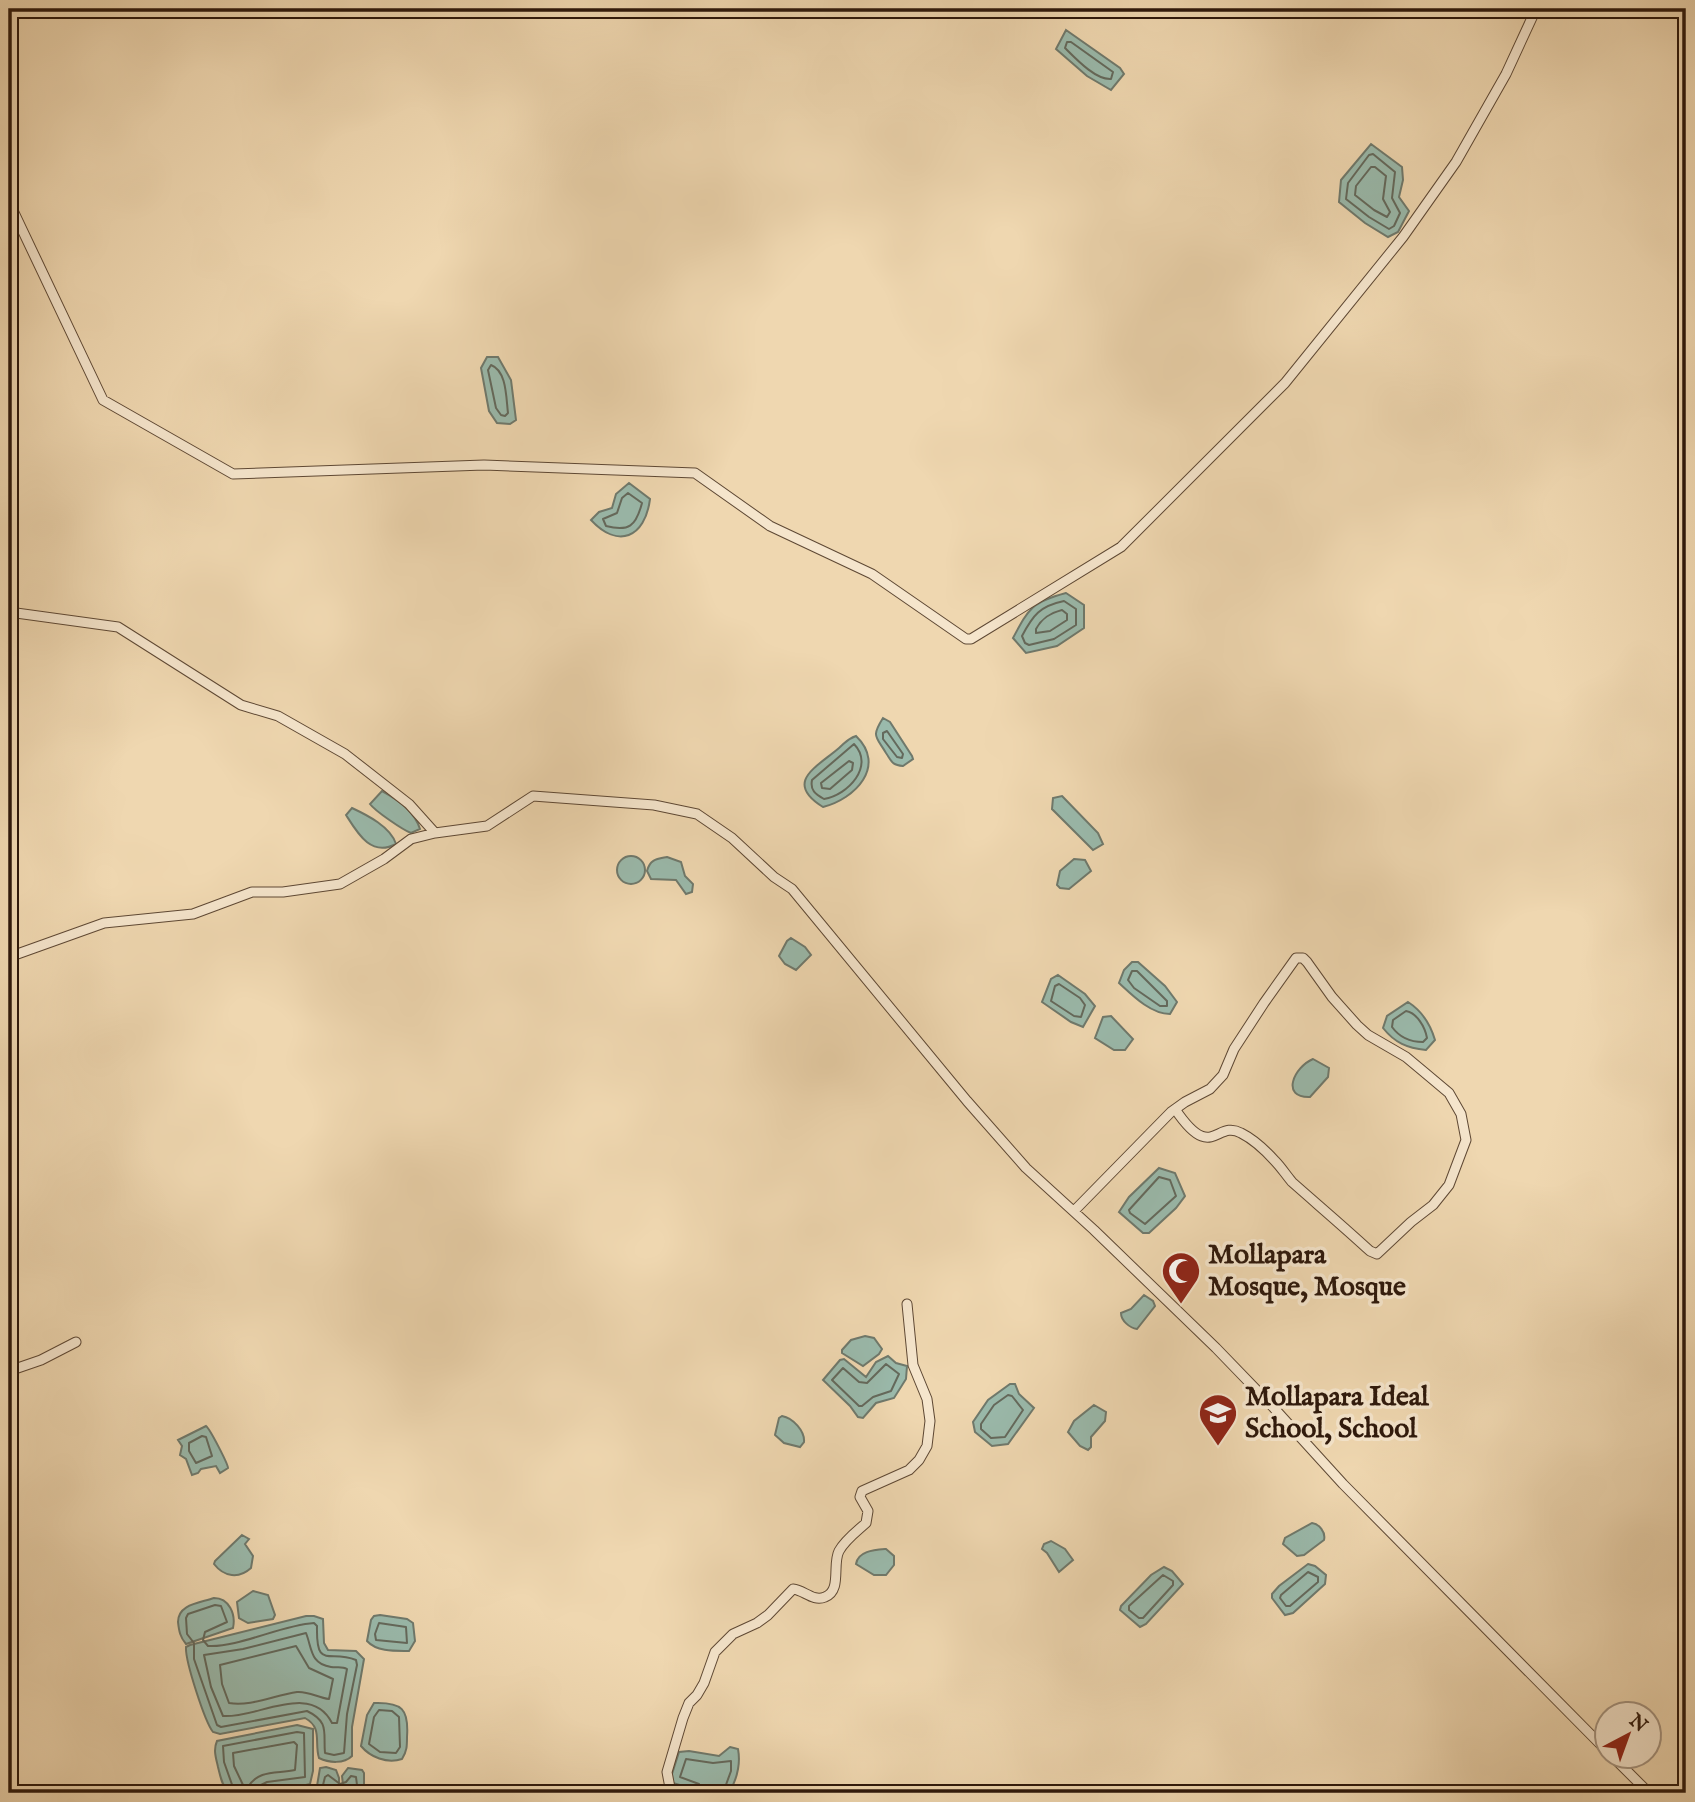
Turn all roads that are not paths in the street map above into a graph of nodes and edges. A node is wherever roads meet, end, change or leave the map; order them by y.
1 (1536, 9) edge
2 (9, 202) edge
3 (9, 612) edge
4 (435, 833) junction
5 (9, 957) edge
6 (1175, 1110) junction
7 (1074, 1212) junction
8 (907, 1304) dead end
9 (76, 1342) dead end
10 (9, 1371) edge
11 (1594, 1738) edge
12 (1626, 1770) edge
13 (671, 1793) edge
14 (1649, 1793) edge

1 - 2 street
3 - 4 street
4 - 5 street
4 - 7 street
6 - 6 street
6 - 7 street
7 - 11 street
8 - 13 street
9 - 10 street
12 - 14 street

